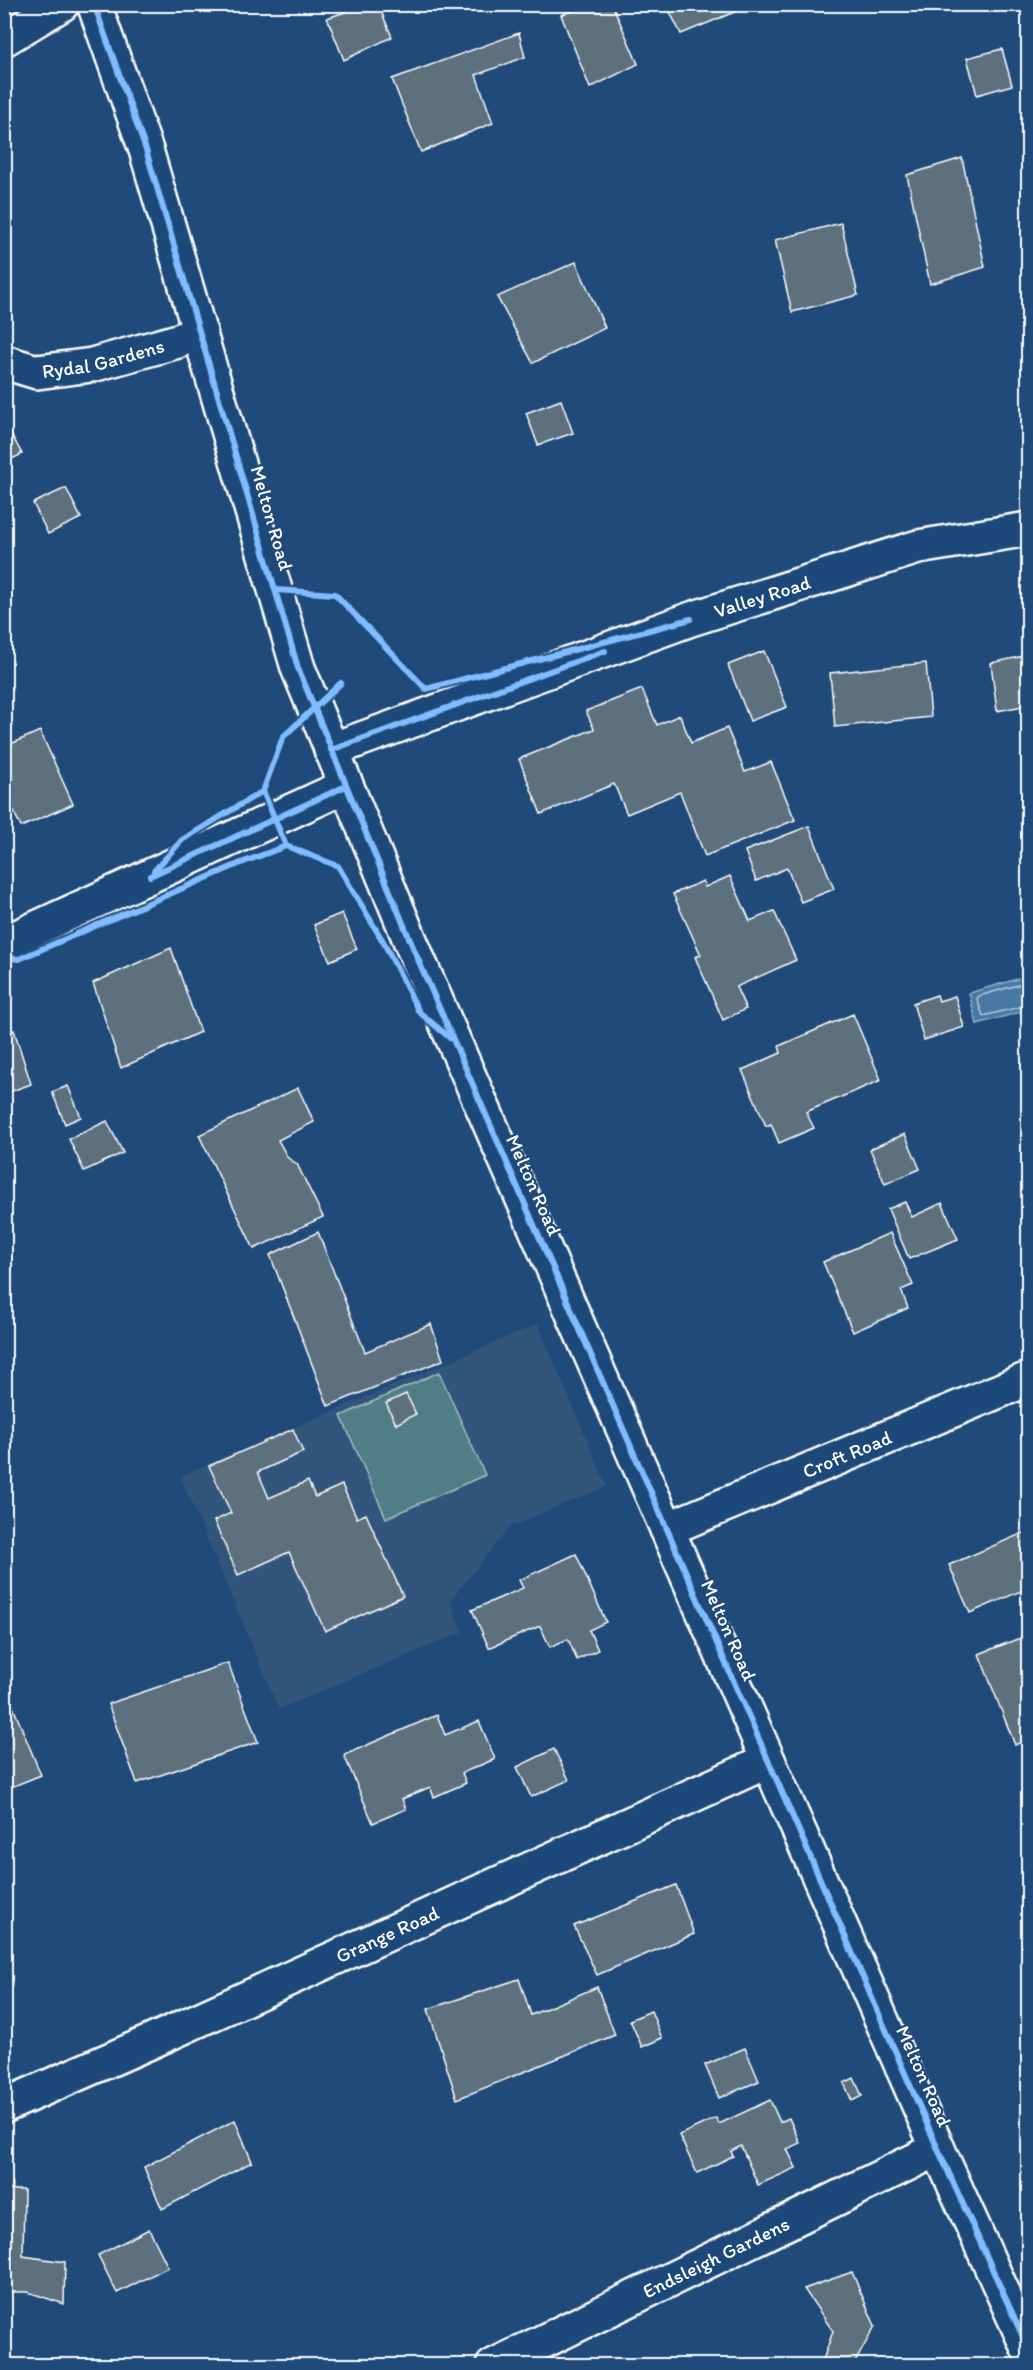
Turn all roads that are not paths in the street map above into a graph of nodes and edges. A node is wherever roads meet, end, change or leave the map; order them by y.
1 (62, 4) edge
2 (94, 4) edge
3 (4, 39) edge
4 (200, 332) junction
5 (4, 362) edge
6 (1029, 529) edge
7 (332, 750) junction
8 (346, 786) junction
9 (4, 943) edge
10 (1029, 1380) edge
11 (667, 1529) junction
12 (768, 1761) junction
13 (4, 2106) edge
14 (938, 2149) junction
15 (1029, 2348) edge
16 (493, 2366) edge

1 - 3 street
2 - 4 street, Melton Road
4 - 5 street, Rydal Gardens
4 - 7 street, Melton Road
6 - 7 street, Valley Road
7 - 8 street, Melton Road
8 - 9 street
8 - 11 street, Melton Road
10 - 11 street, Croft Road
11 - 12 street, Melton Road
12 - 13 street, Grange Road
12 - 14 street, Melton Road
14 - 15 street, Melton Road
14 - 16 street, Endsleigh Gardens

